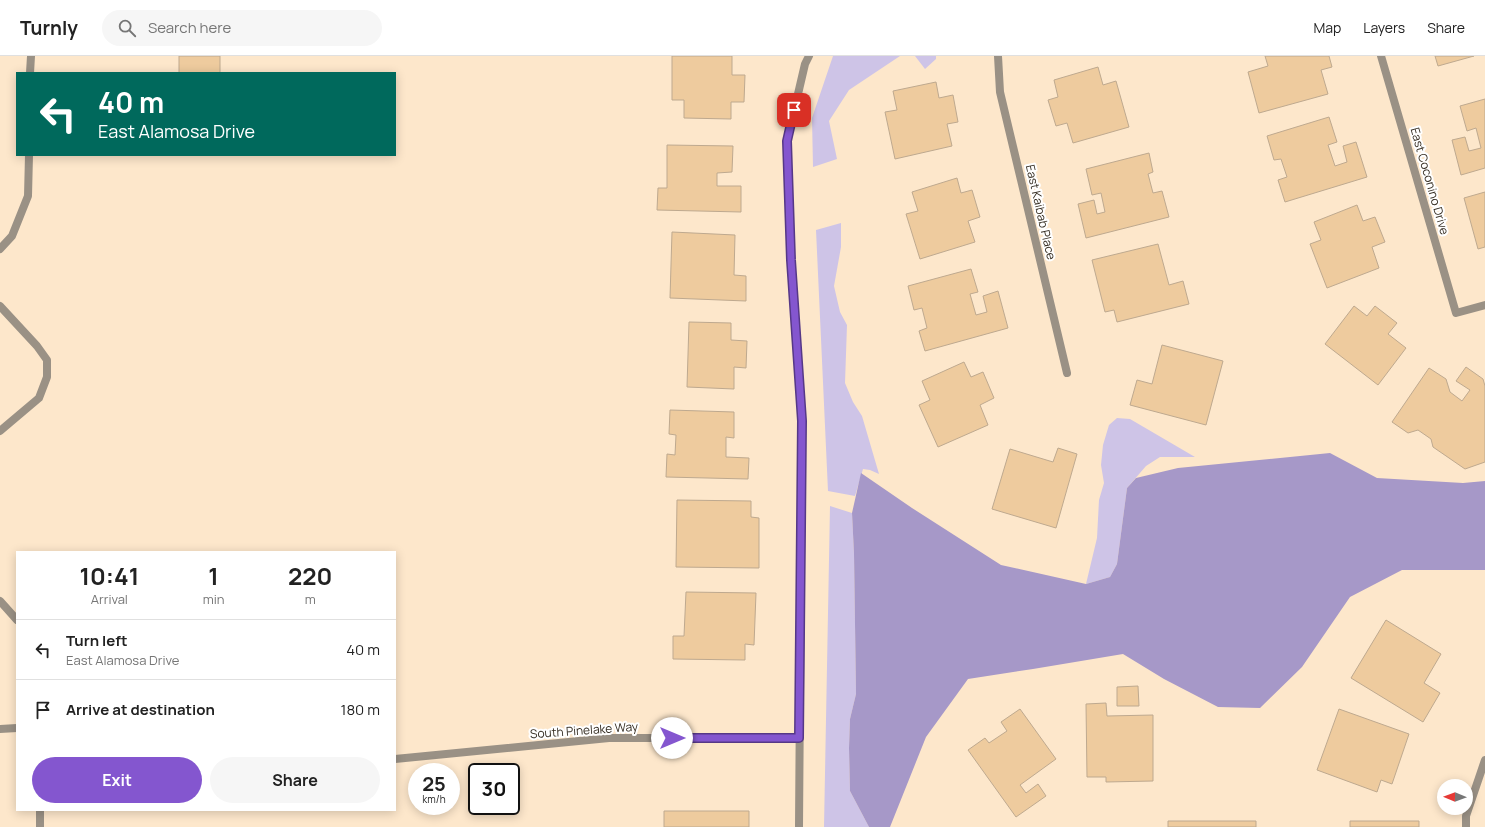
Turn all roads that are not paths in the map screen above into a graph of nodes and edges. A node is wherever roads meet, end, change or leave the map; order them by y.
1 (31, 56) edge
2 (809, 56) edge
3 (998, 56) edge
4 (1381, 56) edge
5 (30, 72) edge
6 (29, 156) edge
7 (0, 249) edge
8 (1485, 305) edge
9 (0, 306) edge
10 (1067, 372) dead end
11 (0, 431) edge
12 (0, 601) edge
13 (16, 619) edge
14 (16, 728) edge
15 (0, 729) edge
16 (799, 738) junction
17 (396, 759) edge
18 (1485, 760) edge
19 (40, 811) edge
20 (40, 827) edge
21 (799, 827) edge
22 (1466, 827) edge

1 - 5 street
2 - 16 street
3 - 10 street, East Kaibab Place
4 - 8 street, East Coconino Drive
6 - 7 street
9 - 11 street
12 - 13 street
14 - 15 street
16 - 17 street, South Pinelake Way
16 - 21 street
18 - 22 street
19 - 20 street

